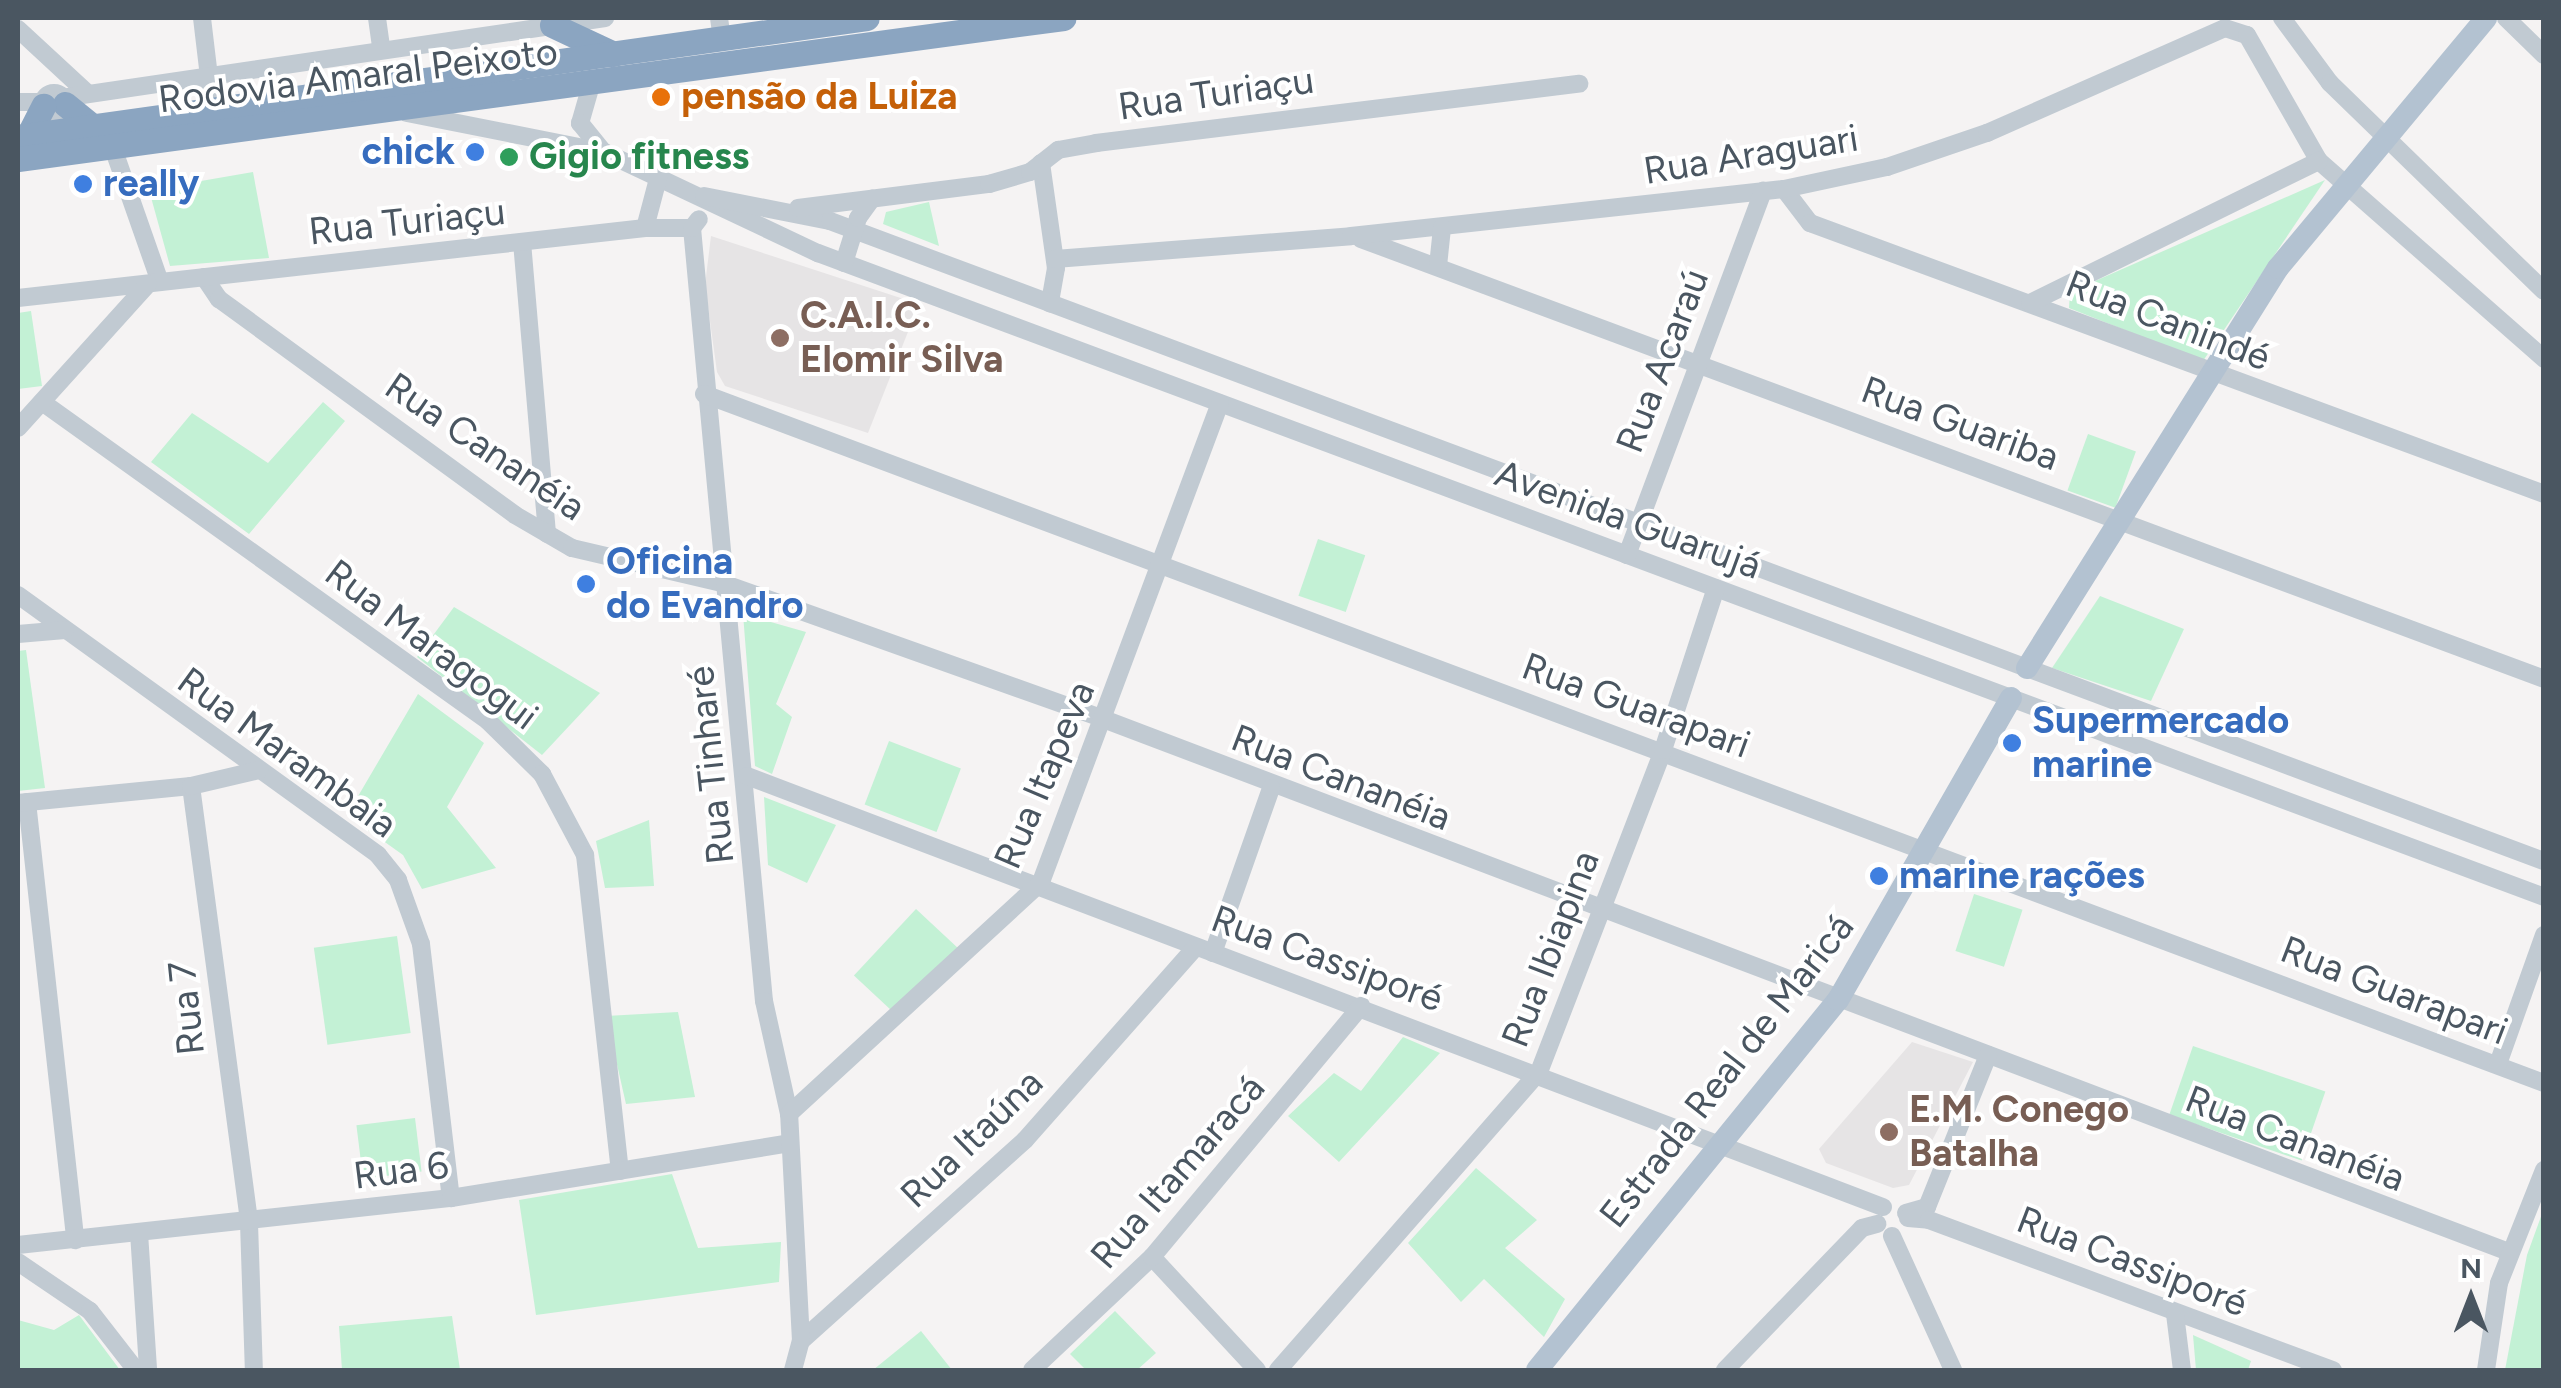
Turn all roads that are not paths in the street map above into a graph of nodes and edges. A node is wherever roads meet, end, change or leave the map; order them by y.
1 (202, 18) edge
2 (377, 18) edge
3 (606, 18) edge
4 (867, 18) edge
5 (1064, 18) edge
6 (2282, 18) edge
7 (2486, 18) edge
8 (2506, 18) edge
9 (552, 21) edge
10 (2231, 22) edge
11 (18, 29) edge
12 (720, 29) edge
13 (381, 47) junction
14 (614, 54) junction
15 (2544, 55) edge
16 (208, 74) junction
17 (1579, 84) dead end
18 (590, 85) junction
19 (53, 101) edge
20 (376, 108) junction
21 (213, 110) junction
22 (94, 126) junction
23 (2386, 140) junction
24 (21, 144) edge
25 (112, 145) junction
26 (604, 152) junction
27 (2319, 161) junction
28 (1041, 163) junction
29 (659, 176) junction
30 (2347, 185) junction
31 (1784, 190) junction
32 (1763, 191) junction
33 (701, 200) junction
34 (872, 200) junction
35 (788, 209) junction
36 (1442, 227) junction
37 (646, 228) junction
38 (692, 228) junction
39 (856, 230) junction
40 (1351, 236) junction
41 (522, 242) junction
42 (1055, 259) junction
43 (844, 263) junction
44 (1438, 266) junction
45 (204, 277) junction
46 (154, 283) junction
47 (2544, 291) edge
48 (18, 298) edge
49 (1050, 304) junction
50 (2030, 304) junction
51 (1088, 317) junction
52 (1075, 349) junction
53 (2544, 359) edge
54 (1696, 361) junction
55 (2208, 372) junction
56 (704, 394) junction
57 (42, 402) junction
58 (1220, 403) junction
59 (18, 428) edge
60 (2544, 494) edge
61 (2122, 518) junction
62 (1637, 522) junction
63 (547, 534) junction
64 (1627, 555) junction
65 (1161, 561) junction
66 (725, 584) junction
67 (1716, 588) junction
68 (18, 595) edge
69 (65, 630) junction
70 (18, 634) edge
71 (2027, 668) junction
72 (2544, 679) edge
73 (2012, 698) junction
74 (1106, 720) junction
75 (1663, 750) junction
76 (258, 770) junction
77 (748, 776) junction
78 (191, 786) junction
79 (1271, 788) junction
80 (22, 802) edge
81 (1930, 850) junction
82 (2544, 861) edge
83 (1041, 882) junction
84 (2544, 897) edge
85 (1601, 911) junction
86 (2544, 934) edge
87 (1205, 950) junction
88 (1838, 1000) junction
89 (1361, 1006) junction
90 (1988, 1055) junction
91 (2498, 1064) junction
92 (1539, 1072) junction
93 (2544, 1083) edge
94 (789, 1114) junction
95 (1719, 1141) junction
96 (790, 1143) junction
97 (2544, 1170) edge
98 (620, 1171) junction
99 (451, 1198) junction
100 (1907, 1216) junction
101 (1884, 1222) junction
102 (248, 1223) junction
103 (138, 1233) junction
104 (75, 1240) junction
105 (18, 1245) edge
106 (2508, 1252) junction
107 (1152, 1257) junction
108 (18, 1262) edge
109 (2174, 1314) junction
110 (801, 1341) junction
111 (1728, 1369) edge
112 (136, 1370) edge
113 (148, 1370) edge
114 (254, 1370) edge
115 (795, 1370) edge
116 (1032, 1370) edge
117 (1257, 1370) edge
118 (1278, 1370) edge
119 (1537, 1370) edge
120 (1953, 1370) edge
121 (2182, 1370) edge
122 (2332, 1370) edge
123 (2486, 1370) edge

1 - 16 street
2 - 13 street
3 - 9 street
4 - 12 highway, Rodovia Amaral Peixoto
5 - 18 highway, Rodovia Amaral Peixoto
6 - 23 street
7 - 23 main road, Estrada Real de Maricá
8 - 15 street
9 - 13 street
9 - 14 highway
10 - 27 street, Rua Araguari
10 - 31 street, Rua Araguari
11 - 19 street
12 - 14 highway, Rodovia Amaral Peixoto
13 - 16 street
14 - 21 highway, Rodovia Amaral Peixoto
16 - 19 street
16 - 21 street
17 - 28 street, Rua Turiaçu
18 - 20 highway, Rodovia Amaral Peixoto
18 - 26 street
19 - 22 highway
19 - 24 highway
20 - 25 highway, Rodovia Amaral Peixoto
20 - 26 street, Avenida Guarujá
21 - 22 highway, Rodovia Amaral Peixoto
22 - 24 highway, Rodovia Amaral Peixoto
23 - 30 main road, Estrada Real de Maricá
23 - 47 street
24 - 25 highway, Rodovia Amaral Peixoto
25 - 46 street
26 - 29 street, Avenida Guarujá
27 - 30 street, Rua Araguari
27 - 50 street
28 - 34 street, Rua Turiaçu
28 - 42 street
29 - 33 street, Avenida Guarujá
29 - 37 street
30 - 53 street, Rua Araguari
30 - 55 main road, Estrada Real de Maricá
31 - 32 street, Rua Araguari
31 - 50 street, Rua Canindé
32 - 36 street, Rua Araguari
32 - 54 street, Rua Acaraú
33 - 35 street, Avenida Guarujá
33 - 38 street
33 - 43 street, Avenida Guarujá
34 - 35 street, Rua Turiaçu
34 - 39 street
35 - 39 street, Avenida Guarujá
36 - 40 street, Rua Araguari
36 - 44 street
37 - 38 street, Rua Turiaçu
37 - 41 street, Rua Turiaçu
38 - 56 street, Rua Tinharé
39 - 43 street
39 - 49 street, Avenida Guarujá
40 - 42 street, Rua Araguari
40 - 44 street, Rua Guariba
41 - 45 street, Rua Turiaçu
41 - 63 street
42 - 49 street
43 - 52 street, Avenida Guarujá
44 - 54 street, Rua Guariba
45 - 46 street, Rua Turiaçu
45 - 63 street, Rua Cananéia
46 - 48 street, Rua Turiaçu
46 - 57 street
49 - 51 street, Avenida Guarujá
50 - 55 street, Rua Canindé
51 - 52 street
51 - 62 street, Avenida Guarujá
52 - 58 street, Avenida Guarujá
54 - 61 street, Rua Guariba
54 - 62 street, Rua Acaraú
55 - 60 street, Rua Canindé
55 - 61 main road, Estrada Real de Maricá
56 - 65 street, Rua Guarapari
56 - 66 street, Rua Tinharé
57 - 59 street
57 - 98 street, Rua Maragogui
58 - 64 street, Avenida Guarujá
58 - 65 street, Rua Itapeva
61 - 71 main road, Estrada Real de Maricá
61 - 72 street, Rua Guariba
62 - 64 street, Rua Acaraú
62 - 71 street, Avenida Guarujá
63 - 66 street, Rua Cananéia
64 - 67 street, Avenida Guarujá
65 - 74 street, Rua Itapeva
65 - 75 street, Rua Guarapari
66 - 74 street, Rua Cananéia
66 - 77 street, Rua Tinharé
67 - 73 street, Avenida Guarujá
67 - 75 street, Rua Ibiapina
68 - 69 street, Rua Marambaia
69 - 70 street
69 - 76 street, Rua Marambaia
71 - 73 street, Estrada Real de Maricá
71 - 82 street, Avenida Guarujá
73 - 81 main road, Estrada Real de Maricá
73 - 84 street, Avenida Guarujá
74 - 79 street, Rua Cananéia
74 - 83 street, Rua Itapeva
75 - 81 street, Rua Guarapari
75 - 85 street, Rua Ibiapina
76 - 78 street
76 - 99 street, Rua Marambaia
77 - 83 street, Rua Cassiporé
77 - 94 street, Rua Tinharé
78 - 80 street
78 - 102 street, Rua 7
79 - 85 street, Rua Cananéia
79 - 87 street
80 - 104 street
81 - 88 main road, Estrada Real de Maricá
81 - 91 street, Rua Guarapari
83 - 87 street, Rua Cassiporé
83 - 94 street, Rua Itapeva
85 - 88 street, Rua Cananéia
85 - 92 street, Rua Ibiapina
86 - 91 street
87 - 89 street, Rua Cassiporé
87 - 110 street, Rua Itaúna
88 - 90 street, Rua Cananéia
88 - 95 main road, Estrada Real de Maricá
89 - 92 street, Rua Cassiporé
89 - 107 street, Rua Itamaracá
90 - 100 street
90 - 106 street, Rua Cananéia
91 - 93 street, Rua Guarapari
92 - 95 street, Rua Cassiporé
92 - 118 street, Rua Ibiapina
94 - 96 street
95 - 101 street, Rua Cassiporé
95 - 119 main road, Estrada Real de Maricá
96 - 98 street, Rua 6
96 - 110 street
97 - 106 street
98 - 99 street, Rua 6
99 - 102 street, Rua 6
100 - 101 street
100 - 101 street, Rua Cassiporé
100 - 109 street, Rua Cassiporé
101 - 111 street
101 - 120 street
102 - 103 street, Rua 6
102 - 114 street
103 - 104 street, Rua 6
103 - 113 street
104 - 105 street, Rua 6
106 - 123 street
107 - 116 street, Rua Itamaracá
107 - 117 street
108 - 112 street
109 - 121 street
109 - 122 street, Rua Cassiporé
110 - 115 street

